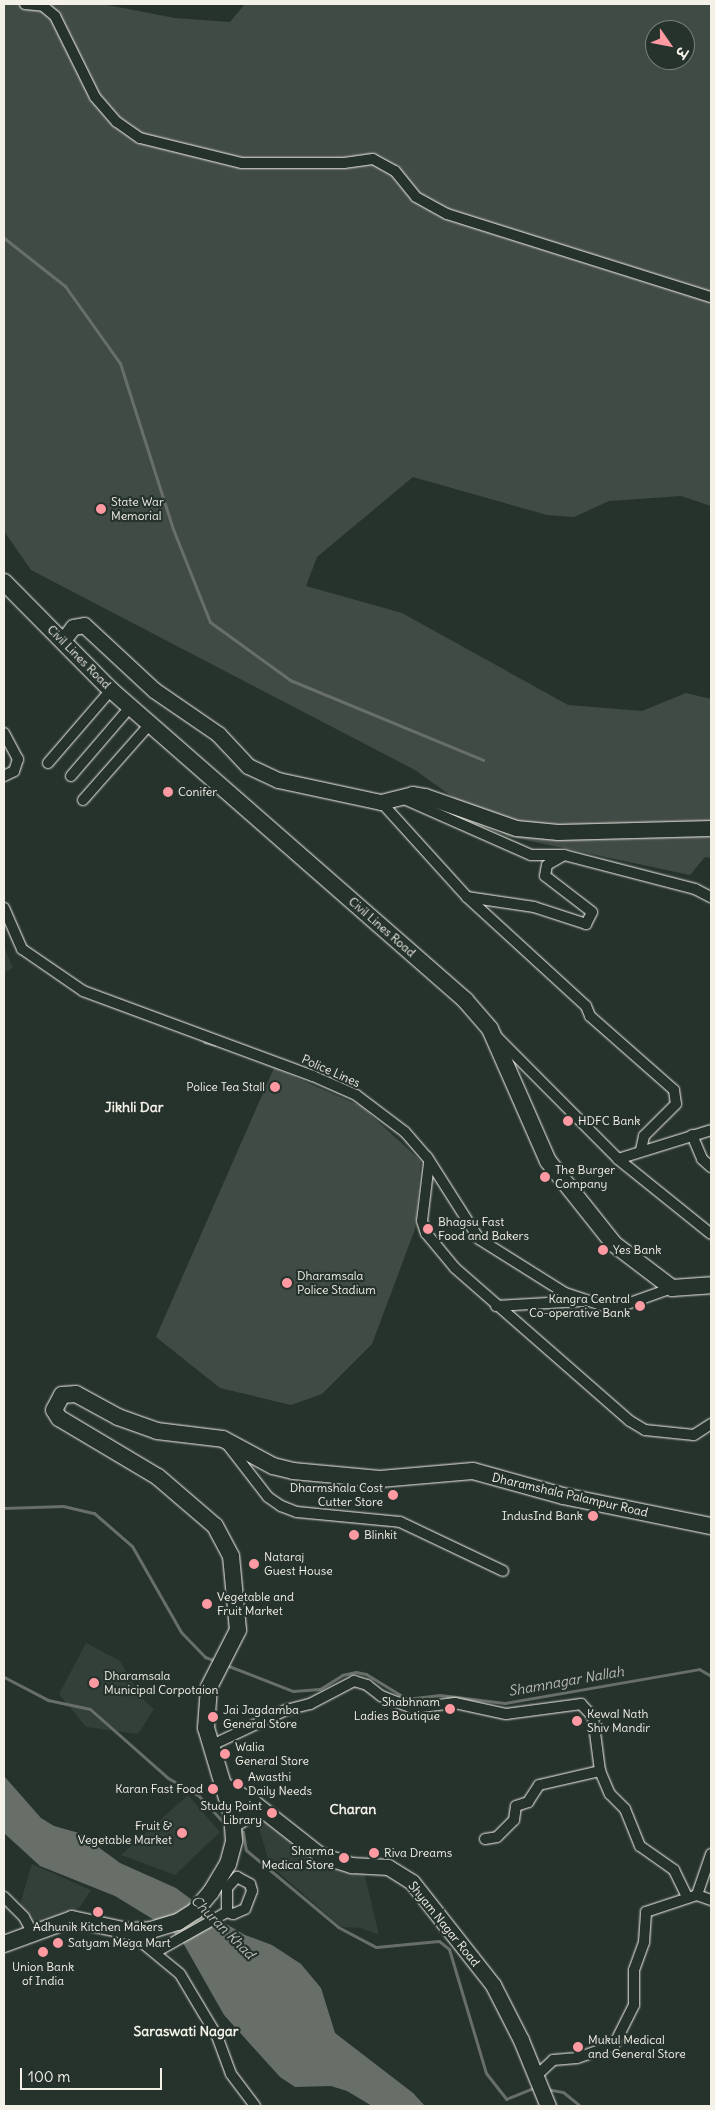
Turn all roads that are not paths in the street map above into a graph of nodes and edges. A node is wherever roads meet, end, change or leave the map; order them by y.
1 (26, 4) edge
2 (711, 296) edge
3 (4, 582) edge
4 (63, 640) junction
5 (111, 690) junction
6 (131, 706) junction
7 (151, 723) junction
8 (4, 733) edge
9 (48, 762) dead end
10 (4, 776) edge
11 (71, 776) dead end
12 (404, 799) junction
13 (83, 800) dead end
14 (381, 802) junction
15 (711, 828) edge
16 (564, 855) junction
17 (711, 896) edge
18 (467, 897) junction
19 (4, 908) edge
20 (490, 1029) junction
21 (711, 1130) edge
22 (692, 1135) junction
23 (641, 1150) junction
24 (618, 1159) junction
25 (429, 1163) junction
26 (711, 1167) edge
27 (711, 1234) edge
28 (711, 1285) edge
29 (672, 1288) junction
30 (588, 1301) junction
31 (496, 1306) junction
32 (711, 1424) edge
33 (223, 1439) junction
34 (711, 1526) edge
35 (503, 1571) dead end
36 (210, 1746) junction
37 (600, 1771) junction
38 (224, 1785) junction
39 (260, 1808) junction
40 (233, 1823) junction
41 (485, 1839) dead end
42 (711, 1854) edge
43 (4, 1896) edge
44 (692, 1896) junction
45 (711, 1900) edge
46 (227, 1912) dead end
47 (128, 1931) junction
48 (32, 1932) junction
49 (4, 1944) edge
50 (156, 1952) junction
51 (536, 2076) junction
52 (255, 2106) edge
53 (548, 2106) edge

1 - 2 street
3 - 4 main road, Civil Lines Road
4 - 5 main road, Civil Lines Road
4 - 14 street
5 - 6 main road, Civil Lines Road
5 - 9 street
6 - 7 main road, Civil Lines Road
6 - 11 street
7 - 13 street
7 - 20 main road, Civil Lines Road
8 - 10 street
12 - 14 street
12 - 15 street
12 - 16 street
14 - 18 street
16 - 17 street
16 - 18 street
18 - 23 street
19 - 25 street, Police Lines
20 - 24 street
20 - 29 main road, Civil Lines Road
21 - 22 street
22 - 23 street
22 - 26 street
23 - 24 street
24 - 27 street
25 - 30 street, Police Lines
25 - 31 street
28 - 29 main road
29 - 30 street, Police Lines
30 - 31 street
31 - 32 street
33 - 34 main road, Dharamshala Palampur Road
33 - 35 street
33 - 36 main road, Dharamshala Palampur Road
36 - 37 street
36 - 38 main road, Dharamshala Palampur Road
37 - 41 street
37 - 44 street
38 - 39 street, Shyam Nagar Road
38 - 40 main road, Dharamshala Palampur Road
39 - 40 street
39 - 51 street, Shyam Nagar Road
40 - 47 main road, Dharamshala Palampur Road
42 - 44 street
43 - 48 street
44 - 45 street
44 - 51 street
46 - 50 street
47 - 48 main road, Dharamshala Palampur Road
47 - 50 street
48 - 49 main road, Dharamshala Palampur Road
50 - 52 street
51 - 53 street, Shyam Nagar Road

